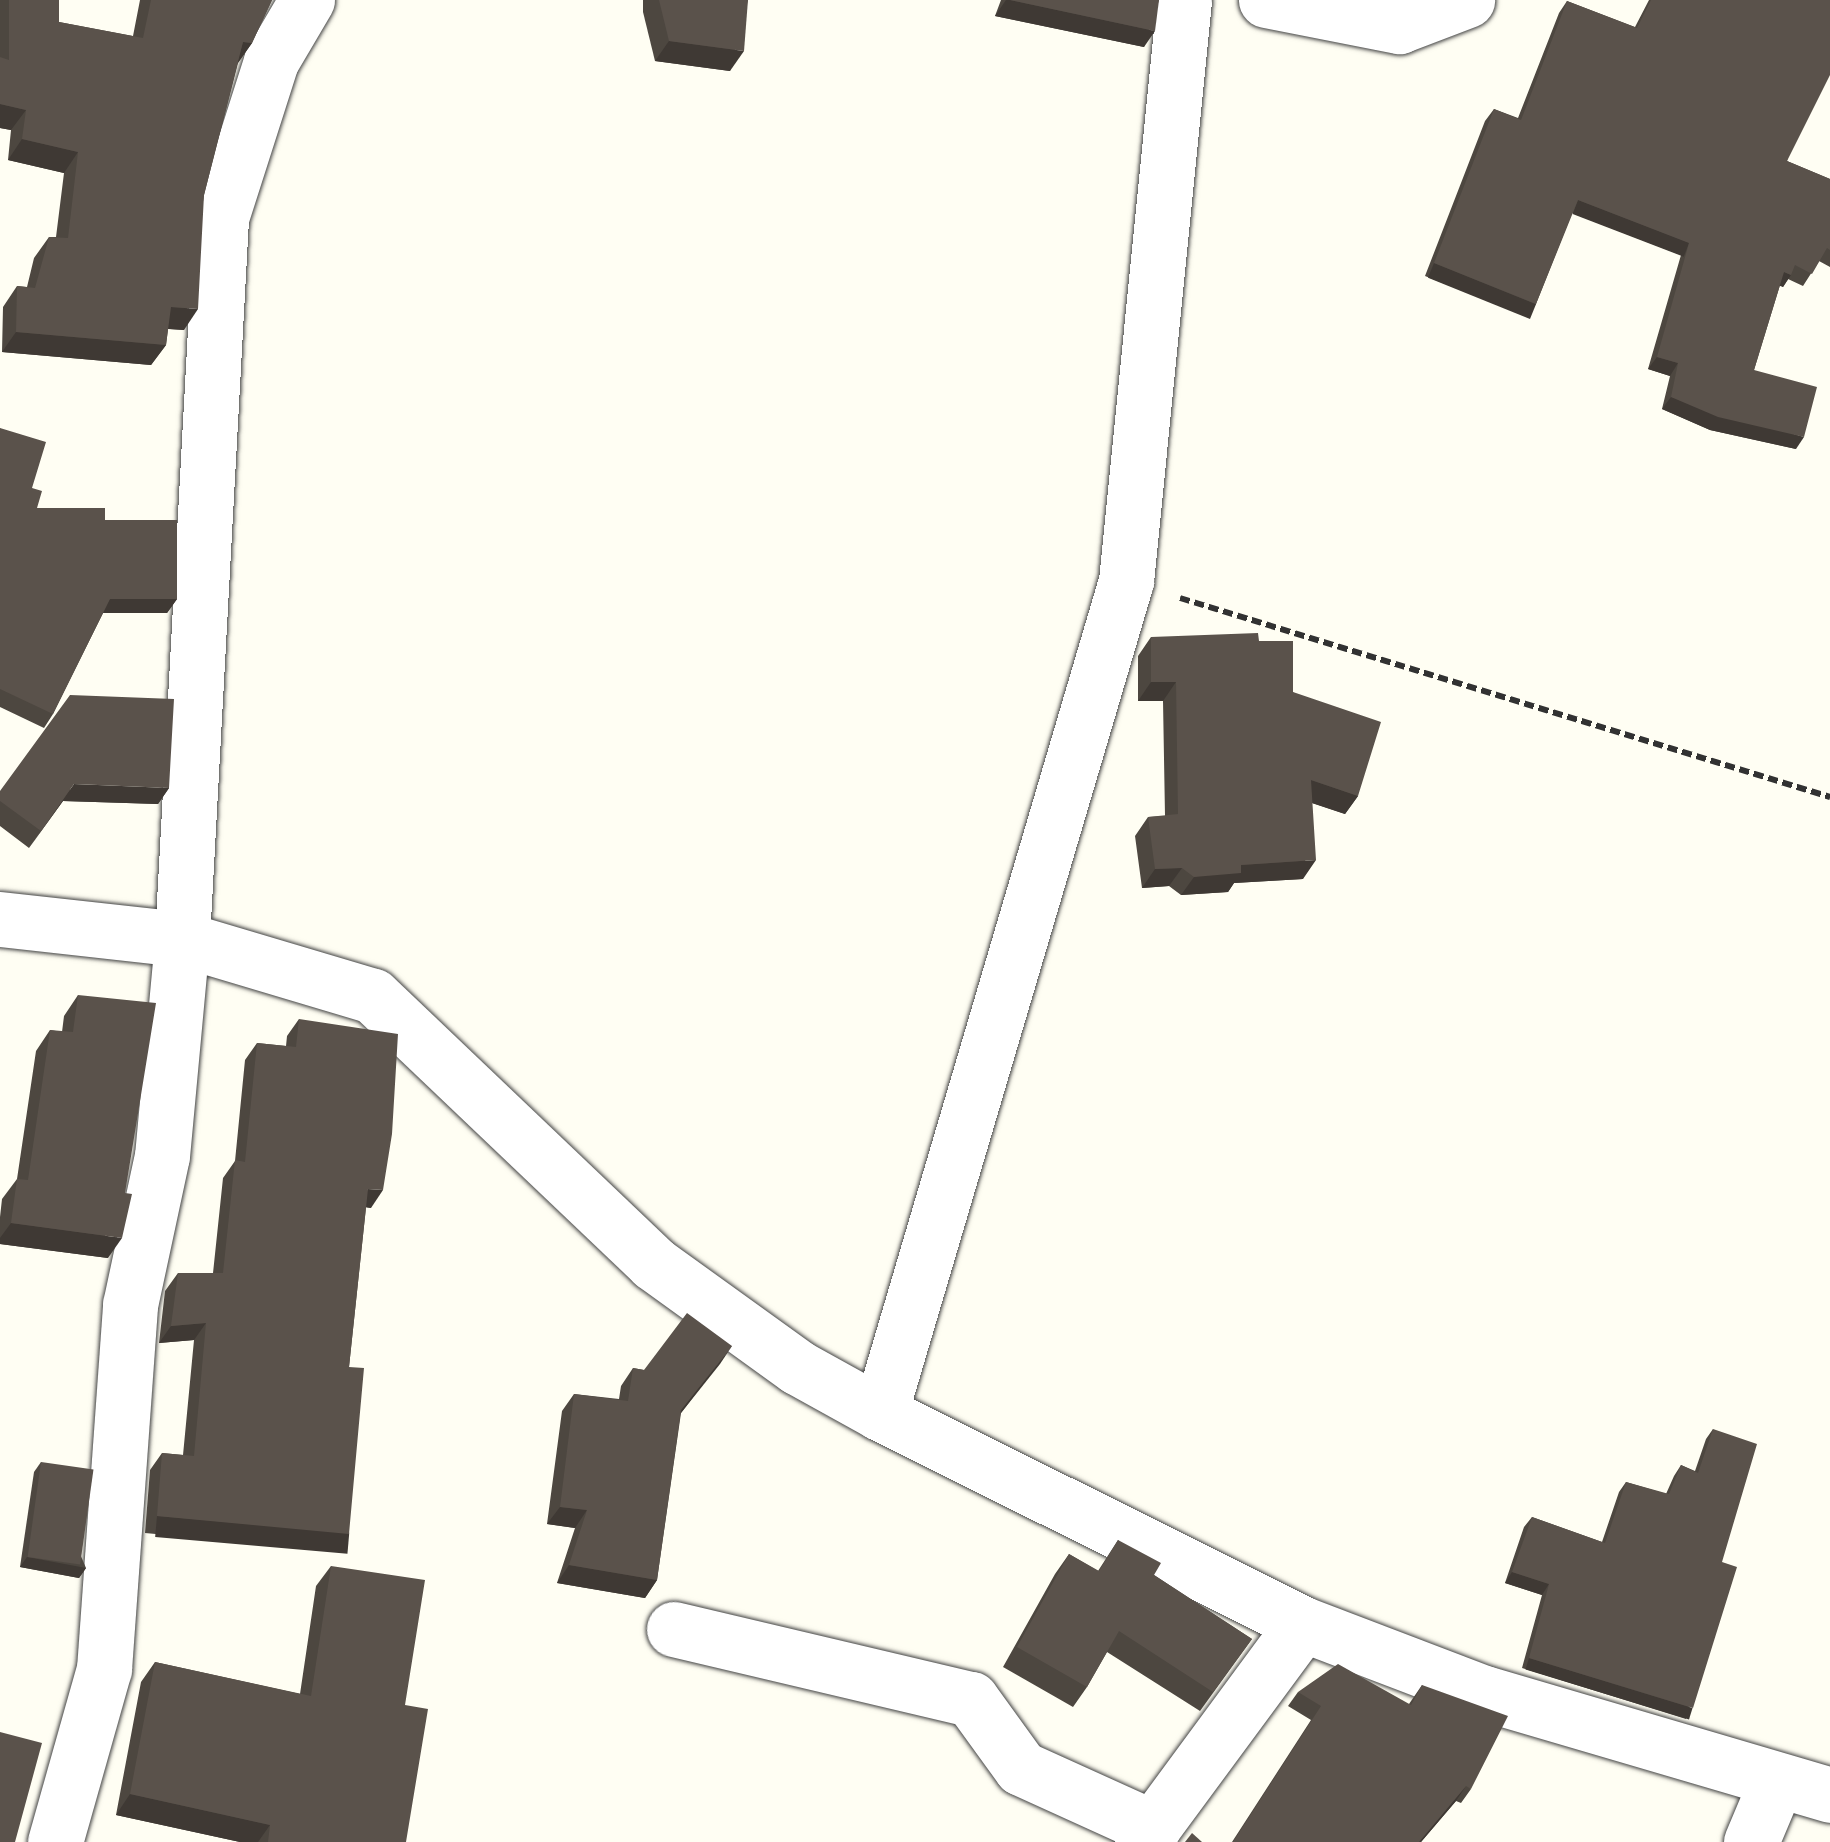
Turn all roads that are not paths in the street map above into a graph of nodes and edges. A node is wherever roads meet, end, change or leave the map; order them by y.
1 (306, 0) edge
2 (1184, 0) edge
3 (1266, 0) edge
4 (1467, 0) edge
5 (0, 919) edge
6 (182, 940) junction
7 (880, 1413) junction
8 (1303, 1624) junction
9 (674, 1628) dead end
10 (1777, 1780) junction
11 (1830, 1795) edge
12 (1148, 1835) edge
13 (54, 1842) edge
14 (1751, 1842) edge

1 - 6 street
2 - 7 street
3 - 4 street
5 - 6 street
6 - 7 street
6 - 13 street
7 - 8 street
8 - 10 street
8 - 12 street
9 - 12 street
10 - 11 street
10 - 14 street

